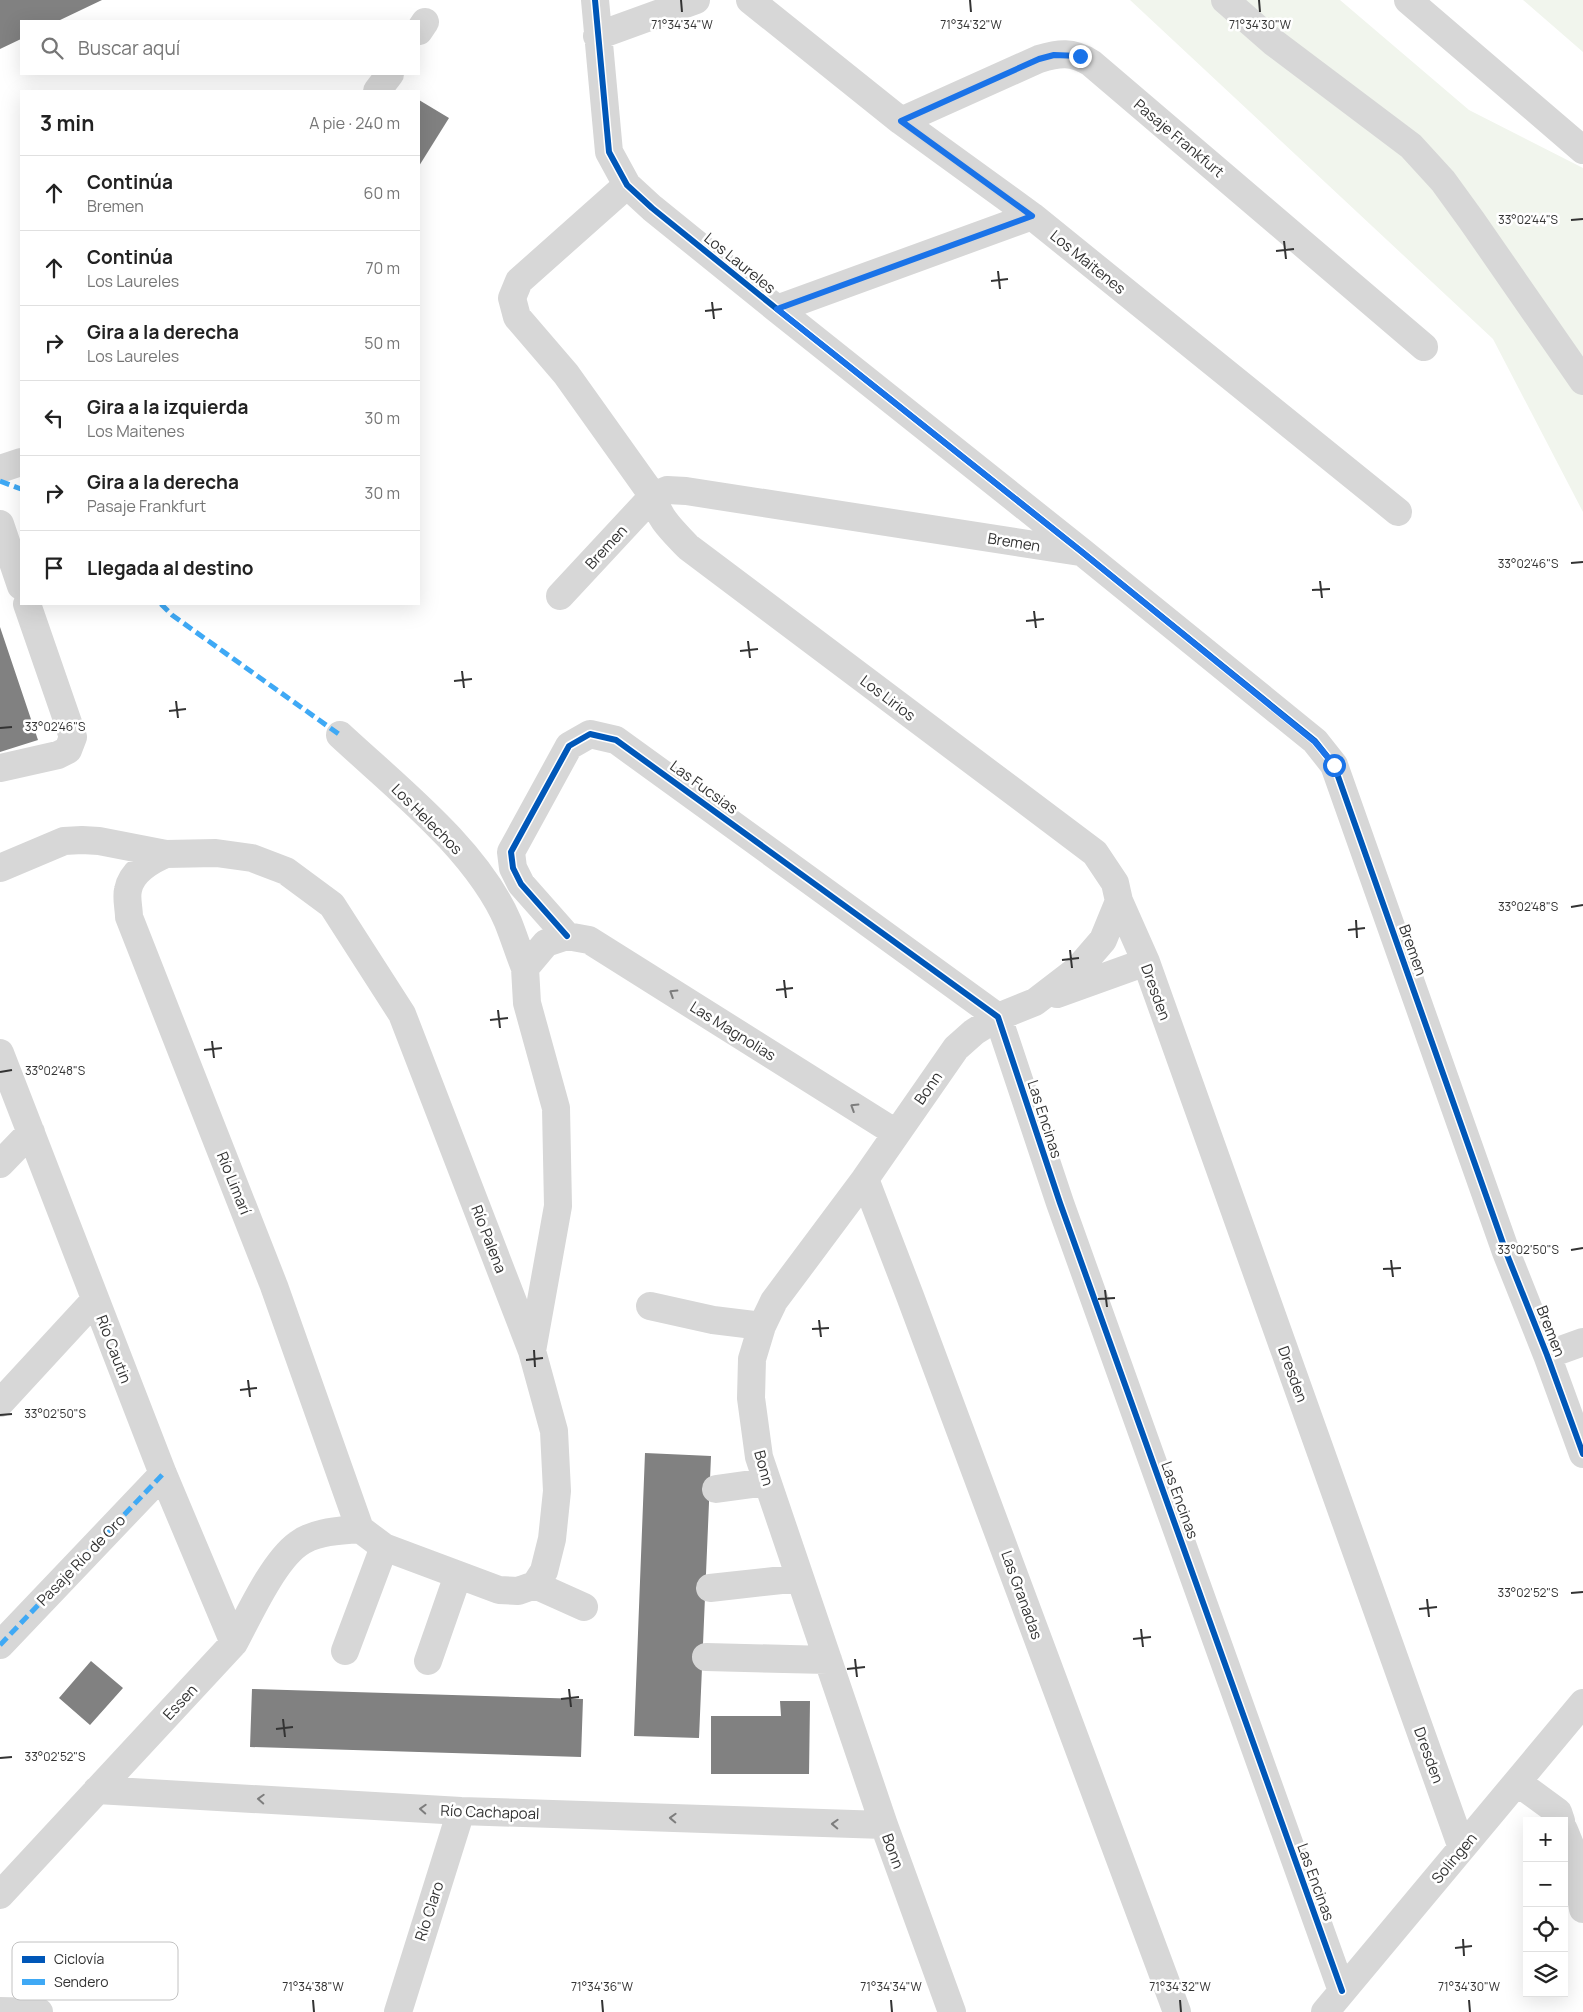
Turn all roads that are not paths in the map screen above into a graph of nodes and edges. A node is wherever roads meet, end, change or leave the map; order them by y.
1 (595, 0) edge
2 (696, 0) edge
3 (750, 0) edge
4 (1225, 0) edge
5 (1408, 0) edge
6 (597, 36) junction
7 (389, 75) edge
8 (379, 90) edge
9 (901, 121) junction
10 (1583, 150) edge
11 (627, 185) junction
12 (1032, 216) junction
13 (777, 309) junction
14 (1424, 347) dead end
15 (1583, 381) edge
16 (20, 462) edge
17 (0, 468) edge
18 (653, 496) junction
19 (1398, 512) dead end
20 (0, 524) edge
21 (1082, 552) junction
22 (20, 583) edge
23 (560, 596) dead end
24 (27, 605) edge
25 (340, 735) dead end
26 (0, 768) edge
27 (166, 854) junction
28 (0, 868) edge
29 (1119, 901) junction
30 (567, 936) junction
31 (1146, 962) junction
32 (525, 968) junction
33 (1035, 1002) junction
34 (998, 1017) junction
35 (0, 1053) edge
36 (31, 1132) junction
37 (896, 1133) junction
38 (0, 1164) edge
39 (864, 1179) junction
40 (95, 1300) junction
41 (650, 1306) dead end
42 (762, 1326) junction
43 (1583, 1342) edge
44 (532, 1351) junction
45 (1547, 1355) junction
46 (0, 1402) edge
47 (1583, 1454) edge
48 (162, 1474) junction
49 (767, 1482) junction
50 (716, 1489) dead end
51 (360, 1529) junction
52 (384, 1547) junction
53 (458, 1575) junction
54 (800, 1578) junction
55 (535, 1585) junction
56 (710, 1588) dead end
57 (584, 1607) dead end
58 (234, 1643) junction
59 (0, 1645) edge
60 (345, 1651) dead end
61 (706, 1657) dead end
62 (828, 1660) junction
63 (428, 1661) dead end
64 (1583, 1703) edge
65 (1517, 1782) junction
66 (97, 1790) junction
67 (461, 1811) junction
68 (1560, 1817) edge
69 (884, 1825) junction
70 (1568, 1840) edge
71 (1462, 1848) junction
72 (0, 1895) edge
73 (1583, 1909) edge
74 (1342, 1991) junction
75 (0, 2010) edge
76 (39, 2012) edge
77 (398, 2012) edge
78 (952, 2012) edge
79 (1177, 2012) edge
80 (1324, 2012) edge

1 - 6 street, Los Laureles
2 - 6 street
3 - 9 street, Los Maitenes
4 - 15 street
5 - 10 street
6 - 11 street, Los Laureles
7 - 8 street
9 - 12 street, Los Maitenes
9 - 14 street, Pasaje Frankfurt
11 - 13 street, Los Laureles
11 - 18 street, Los Lirios
12 - 13 street, Los Laureles
12 - 19 street, Los Maitenes
13 - 21 street, Los Laureles
16 - 17 street
18 - 21 street, Bremen
18 - 23 street, Bremen
18 - 29 street, Los Lirios
20 - 22 street
21 - 45 street, Bremen
24 - 26 street
25 - 32 street, Los Helechos
27 - 28 street, Río Palena
27 - 44 street, Río Palena
27 - 51 street, Río Limarí
29 - 31 street, Dresden
29 - 33 street, Bonn
30 - 32 street
30 - 34 street, Las Fucsias
37 -> 30 street, Las Magnolias
31 - 33 street, Bonn
31 - 71 street, Dresden
32 - 44 street, Los Helechos
33 - 34 street, Bonn
34 - 37 street, Bonn
34 - 74 street, Las Encinas
35 - 36 street, Río Cautin
36 - 38 street
36 - 40 street, Río Cautin
37 - 39 street, Bonn
39 - 42 street, Bonn
39 - 79 street, Las Granadas
40 - 46 street
40 - 48 street, Río Cautin
41 - 42 street
42 - 49 street, Bonn
43 - 45 street
44 - 55 street, Río Palena
45 - 47 street, Bremen
48 - 58 street, Río Cautin
48 - 59 street, Pasaje Río de Oro
49 - 50 street
49 - 54 street, Bonn
51 - 52 street
51 - 58 street, Essen
52 - 53 street
52 - 60 street
53 - 55 street
53 - 63 street
54 - 56 street
54 - 62 street, Bonn
55 - 57 street
58 - 66 street, Essen
61 - 62 street
62 - 69 street, Bonn
64 - 65 street, Solingen
65 - 68 street
65 - 71 street, Solingen
67 -> 66 street, Río Cachapoal
66 - 72 street, Essen
69 -> 67 street, Río Cachapoal
67 - 77 street, Río Claro
69 - 78 street, Bonn
70 - 73 street
71 - 74 street, Solingen
74 - 80 street, Solingen
75 - 76 street

